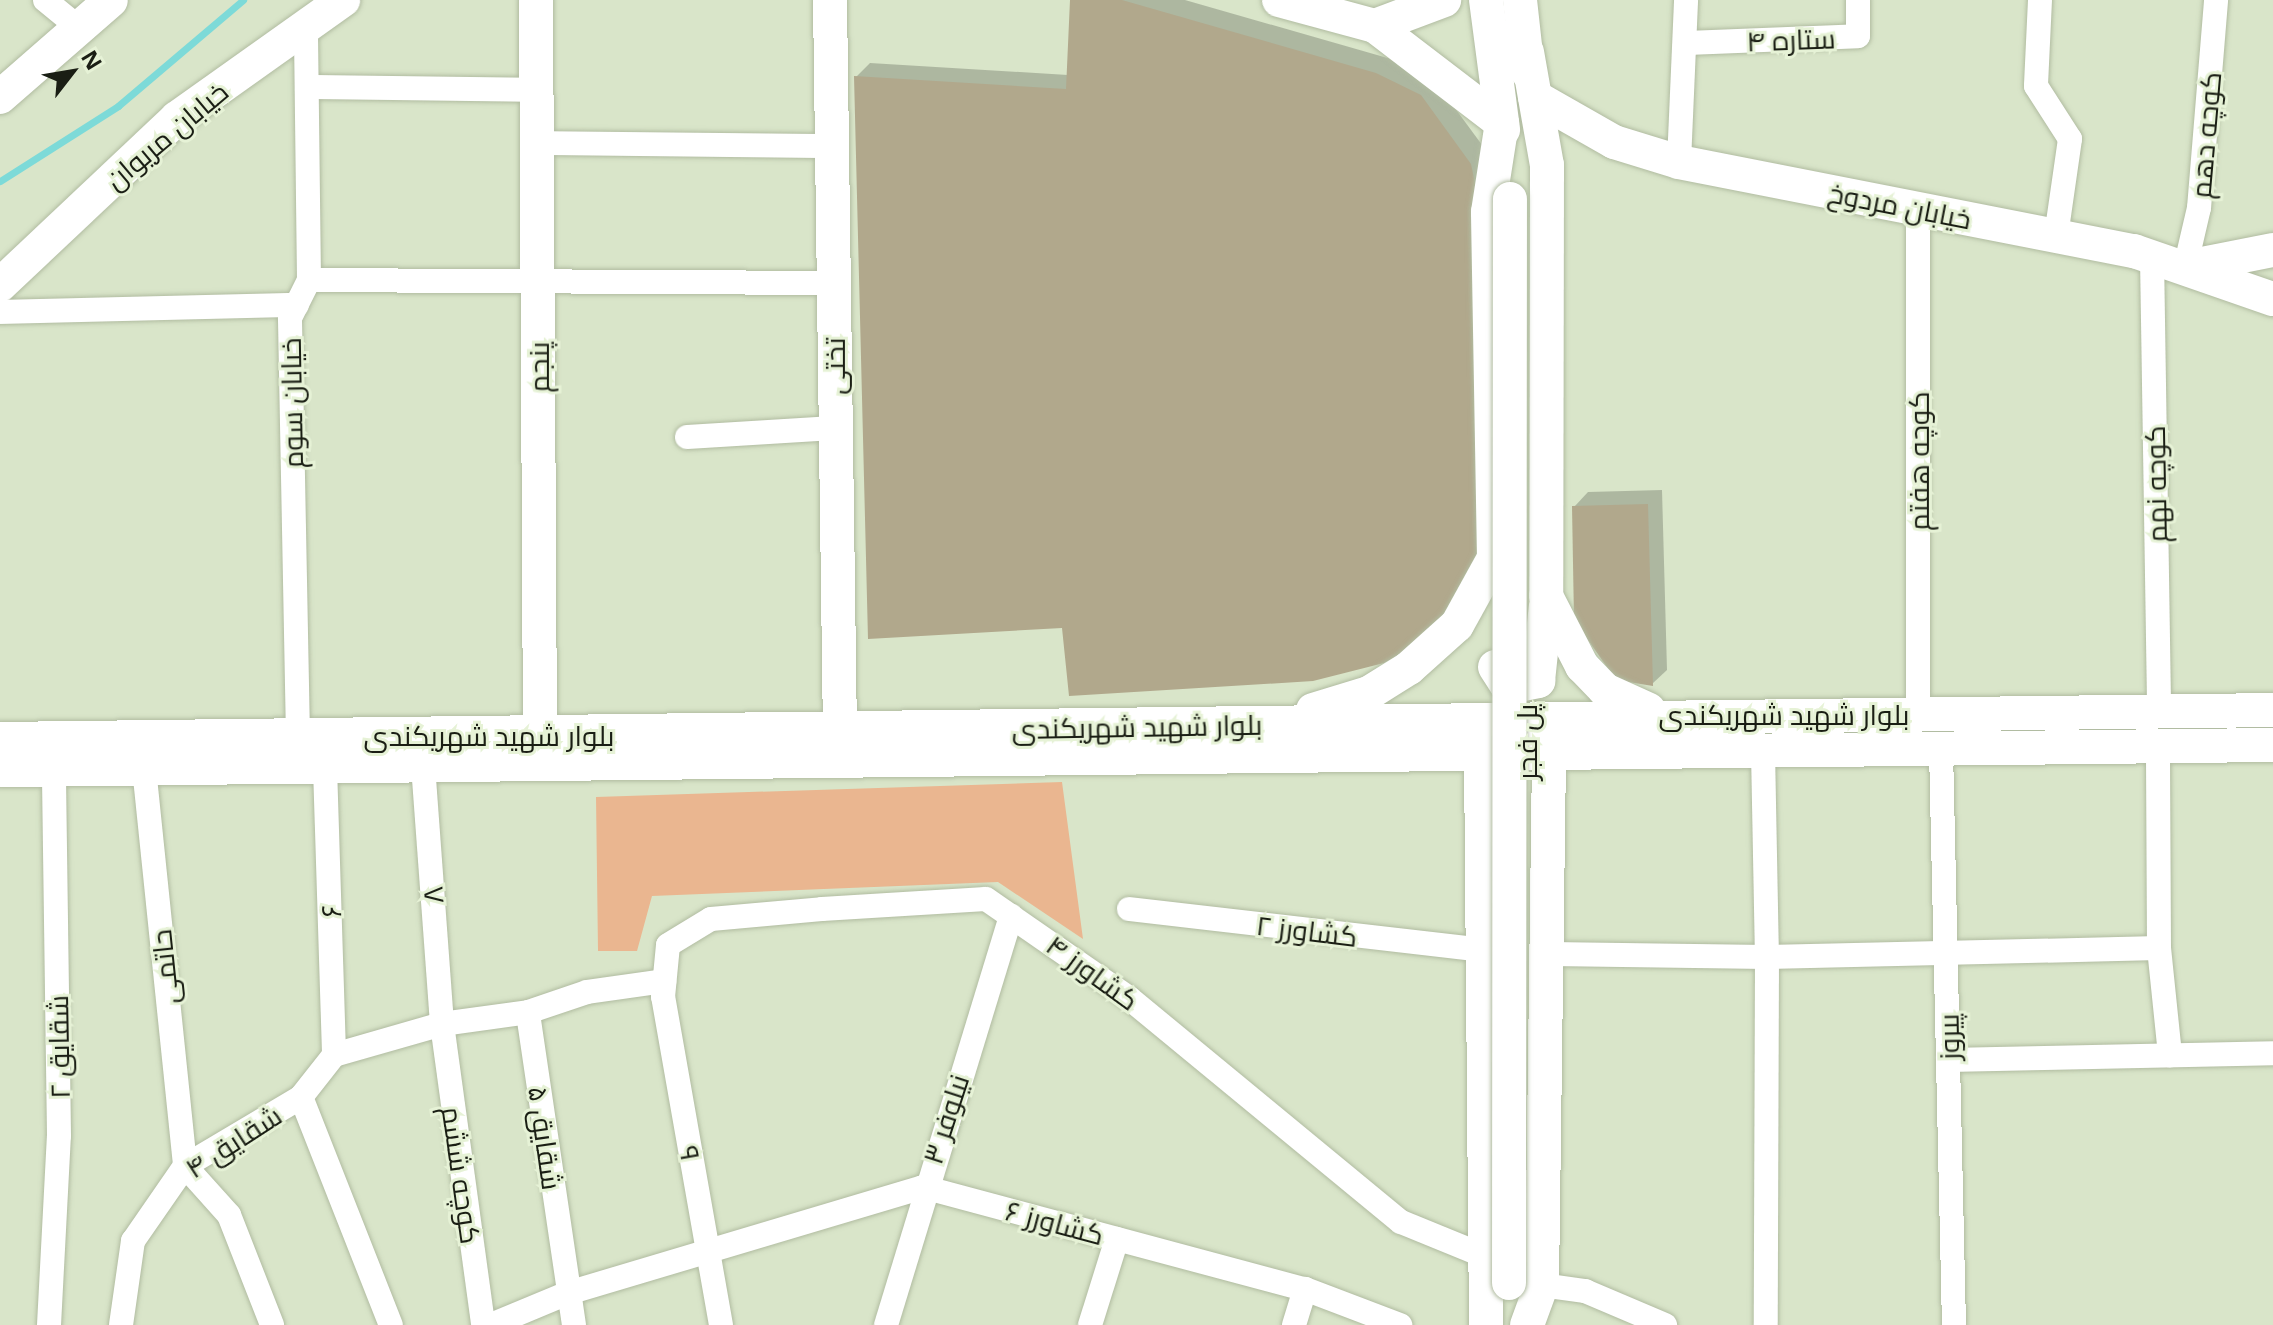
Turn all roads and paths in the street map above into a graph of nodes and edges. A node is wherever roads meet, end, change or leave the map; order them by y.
1 (45, 0) edge
2 (111, 0) edge
3 (343, 0) edge
4 (536, 0) edge
5 (830, 0) edge
6 (1279, 0) edge
7 (1444, 0) edge
8 (1486, 0) edge
9 (1520, 0) edge
10 (1686, 0) edge
11 (1858, 0) edge
12 (2040, 0) edge
13 (2216, 0) edge
14 (306, 26) junction
15 (1375, 26) junction
16 (78, 27) junction
17 (1687, 43) junction
18 (1527, 52) junction
19 (307, 87) junction
20 (537, 90) junction
21 (0, 97) edge
22 (1535, 97) junction
23 (1502, 123) junction
24 (537, 143) junction
25 (832, 146) junction
26 (1679, 162) junction
27 (1520, 200) junction
28 (1918, 209) junction
29 (2056, 236) junction
30 (2273, 250) edge
31 (2152, 257) junction
32 (2185, 268) junction
33 (309, 280) junction
34 (537, 281) junction
35 (834, 283) junction
36 (0, 285) edge
37 (2273, 299) edge
38 (297, 305) junction
39 (0, 312) edge
40 (834, 428) junction
41 (687, 437) dead end
42 (1494, 558) junction
43 (1546, 596) junction
44 (2273, 710) edge
45 (2159, 712) junction
46 (1918, 714) junction
47 (1664, 715) junction
48 (1248, 723) junction
49 (840, 732) junction
50 (540, 735) junction
51 (298, 737) junction
52 (0, 739) edge
53 (2273, 745) edge
54 (2158, 747) junction
55 (1941, 749) junction
56 (1763, 751) junction
57 (1549, 753) junction
58 (1481, 754) junction
59 (423, 765) junction
60 (325, 767) junction
61 (144, 768) junction
62 (54, 769) junction
63 (0, 770) edge
64 (1129, 909) dead end
65 (1011, 916) junction
66 (2159, 948) junction
67 (1485, 950) junction
68 (1946, 953) junction
69 (1550, 954) junction
70 (1767, 957) junction
71 (664, 981) junction
72 (528, 1012) junction
73 (442, 1024) junction
74 (2273, 1053) edge
75 (334, 1055) junction
76 (2170, 1055) junction
77 (1948, 1060) junction
78 (301, 1097) junction
79 (185, 1166) junction
80 (923, 1187) junction
81 (1117, 1239) junction
82 (710, 1256) junction
83 (1516, 1277) junction
84 (1305, 1289) junction
85 (568, 1293) junction
86 (49, 1325) edge
87 (121, 1325) edge
88 (272, 1325) edge
89 (391, 1325) edge
90 (483, 1325) edge
91 (491, 1325) edge
92 (574, 1325) edge
93 (721, 1325) edge
94 (886, 1325) edge
95 (1090, 1325) edge
96 (1294, 1325) edge
97 (1400, 1325) edge
98 (1486, 1325) edge
99 (1498, 1325) edge
100 (1515, 1325) edge
101 (1527, 1325) edge
102 (1665, 1325) edge
103 (1766, 1325) edge
104 (1954, 1325) edge

1 - 16 street
2 - 16 main road
3 - 14 main road, خیابان مریوان
4 - 20 main road, پنجم
5 - 25 main road, تختی
6 - 15 main road
7 - 15 main road
8 - 23 main road
9 - 18 main road
10 - 17 street
11 - 17 street, ستاره ۴
12 - 29 street
13 - 32 street, کوچه دهم
14 - 19 street, خیابان سوم
14 - 36 main road, خیابان مریوان
15 - 23 main road
16 - 21 main road
17 - 26 street
18 - 22 main road
18 - 27 main road
19 - 20 street
19 - 33 street, خیابان سوم
20 - 24 main road, پنجم
22 - 26 main road, خیابان مردوخ
22 - 43 main road
23 - 27 main road
23 - 42 main road
24 - 25 street
24 - 34 main road, پنجم
25 - 35 main road, تختی
26 - 28 main road, خیابان مردوخ
27 - 83 main road, پل فجر
28 - 29 main road, خیابان مردوخ
28 - 46 street, کوچه هفتم
29 - 31 main road, خیابان مردوخ
30 - 32 main road
31 - 32 main road, خیابان مردوخ
31 - 45 street, کوچه نهم
32 - 37 main road, خیابان مردوخ
33 - 34 street
33 - 38 street, خیابان سوم
34 - 35 street
34 - 50 main road, پنجم
35 - 40 main road, تختی
38 - 39 street
38 - 51 street, خیابان سوم
40 - 41 street
40 - 49 main road, تختی
42 - 43 main road
42 - 48 main road
43 - 47 main road
44 - 45 main road, بلوار شهید شهریکندی
45 - 46 main road, بلوار شهید شهریکندی
46 - 47 main road, بلوار شهید شهریکندی
47 - 48 main road, بلوار شهید شهریکندی
48 - 49 main road, بلوار شهید شهریکندی
49 - 50 main road, بلوار شهید شهریکندی
50 - 51 main road, بلوار شهید شهریکندی
51 - 52 main road, بلوار شهید شهریکندی
53 - 54 main road, بلوار شهید شهریکندی
54 - 55 main road, بلوار شهید شهریکندی
54 - 66 street
55 - 56 main road, بلوار شهید شهریکندی
55 - 68 street, پیروز
56 - 57 main road, بلوار شهید شهریکندی
56 - 70 street
57 - 58 main road, بلوار شهید شهریکندی
57 - 69 main road
58 - 59 main road, بلوار شهید شهریکندی
58 - 67 main road
59 - 60 main road, بلوار شهید شهریکندی
59 - 73 street, ۸
60 - 61 main road, بلوار شهید شهریکندی
60 - 75 street, ۶
61 - 62 main road, بلوار شهید شهریکندی
61 - 79 street, حاتمی
62 - 63 main road, بلوار شهید شهریکندی
62 - 86 street, شقایق ۲
64 - 67 street, کشاورز ۲
65 - 71 street, کشاورز ۴
65 - 80 street, نیلوفر ۳
65 - 83 street, کشاورز ۴
66 - 68 street
66 - 76 street
67 - 83 main road
68 - 70 street
68 - 77 street, پیروز
69 - 70 street
69 - 83 main road
70 - 103 street
71 - 72 street
71 - 82 street, ۹
72 - 73 street
72 - 85 street, شقایق ۵
73 - 75 street
73 - 90 street, کوچه ششم
74 - 76 street
75 - 78 street, شقایق ۴
76 - 77 street
77 - 104 street, پیروز
78 - 79 street, شقایق ۴
78 - 89 street
79 - 87 street, شقایق ۴
79 - 88 street
80 - 81 street, کشاورز ۶
80 - 82 street
80 - 94 street, نیلوفر ۳
81 - 84 street, کشاورز ۶
81 - 95 street
82 - 85 street
82 - 93 street, ۹
83 - 98 main road
83 - 99 main road
83 - 100 main road
83 - 101 main road
83 - 102 street, کشاورز ۴
84 - 96 street
84 - 97 street, کشاورز ۶
85 - 91 street
85 - 92 street, شقایق ۵

